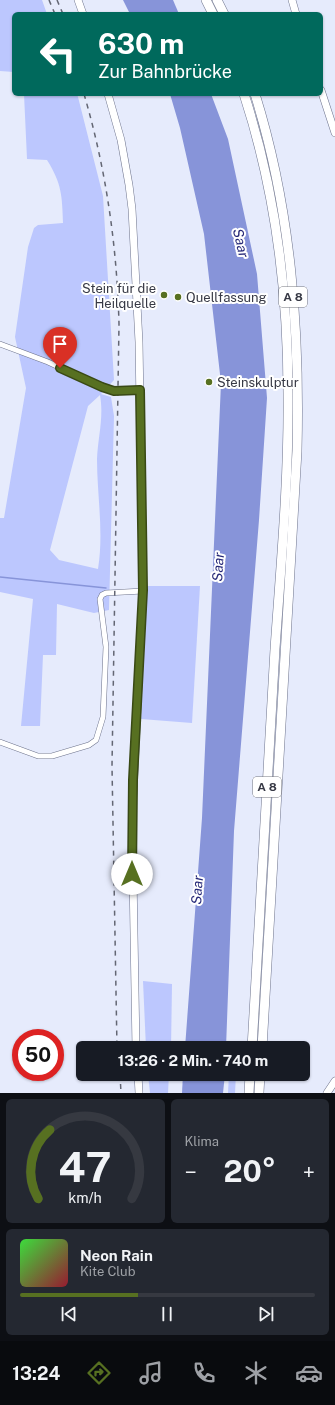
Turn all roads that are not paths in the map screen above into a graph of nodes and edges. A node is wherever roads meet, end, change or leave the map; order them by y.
1 (78, 0) edge
2 (206, 0) edge
3 (217, 0) edge
4 (292, 0) edge
5 (82, 12) edge
6 (212, 12) edge
7 (223, 12) edge
8 (295, 12) edge
9 (109, 96) edge
10 (244, 96) edge
11 (254, 96) edge
12 (323, 96) edge
13 (335, 132) edge
14 (0, 344) edge
15 (140, 390) junction
16 (143, 590) junction
17 (0, 742) edge
18 (136, 1041) edge
19 (252, 1041) edge
20 (262, 1041) edge
21 (138, 1081) edge
22 (250, 1081) edge
23 (260, 1081) edge
24 (335, 1081) edge
25 (139, 1093) edge
26 (249, 1093) edge
27 (259, 1093) edge
28 (327, 1093) edge

1 - 5 main road
2 - 6 highway
3 - 7 highway
4 - 8 main road
9 - 15 main road
10 - 19 highway, A 8
11 - 20 highway, A 8
12 - 13 main road
14 - 15 street
15 - 16 main road
16 - 17 street
16 - 18 main road
21 - 25 main road
22 - 26 highway
23 - 27 highway
24 - 28 main road

